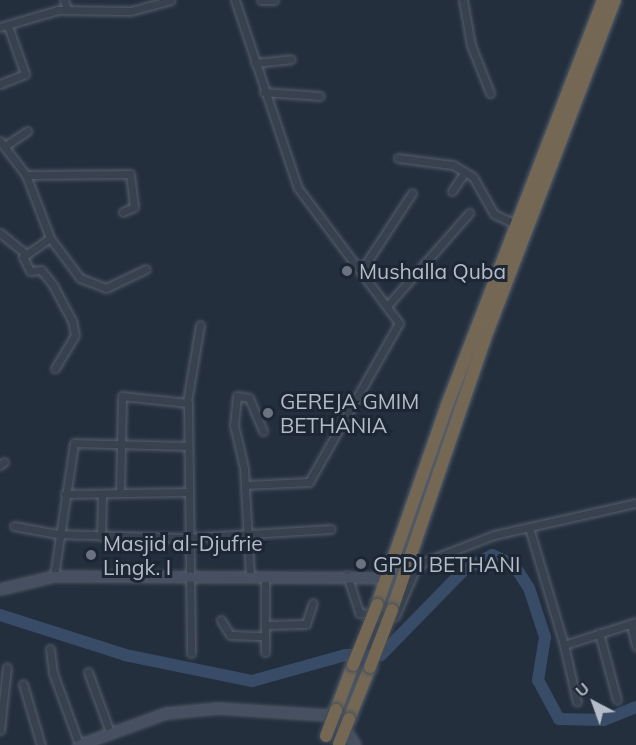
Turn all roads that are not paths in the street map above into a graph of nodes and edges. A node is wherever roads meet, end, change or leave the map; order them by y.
1 (64, 0) edge
2 (169, 0) edge
3 (235, 0) edge
4 (261, 0) edge
5 (274, 0) edge
6 (463, 0) edge
7 (603, 0) edge
8 (615, 0) edge
9 (67, 9) junction
10 (4, 26) edge
11 (291, 59) dead end
12 (255, 63) junction
13 (0, 84) edge
14 (264, 92) junction
15 (490, 93) dead end
16 (320, 96) dead end
17 (27, 131) dead end
18 (2, 143) edge
19 (398, 158) dead end
20 (465, 172) junction
21 (26, 175) junction
22 (452, 191) dead end
23 (412, 193) dead end
24 (123, 212) dead end
25 (469, 213) dead end
26 (518, 225) junction
27 (0, 233) edge
28 (50, 238) junction
29 (25, 253) junction
30 (508, 264) junction
31 (146, 270) dead end
32 (361, 271) junction
33 (388, 305) junction
34 (200, 325) dead end
35 (55, 368) dead end
36 (187, 402) junction
37 (263, 431) dead end
38 (122, 444) junction
39 (186, 446) junction
40 (245, 485) junction
41 (189, 492) junction
42 (65, 494) junction
43 (102, 494) junction
44 (120, 494) junction
45 (636, 503) edge
46 (14, 526) dead end
47 (331, 529) dead end
48 (249, 531) junction
49 (530, 531) junction
50 (57, 534) junction
51 (101, 536) junction
52 (190, 536) junction
53 (447, 554) junction
54 (408, 559) junction
55 (347, 575) junction
56 (54, 576) junction
57 (250, 576) junction
58 (266, 577) junction
59 (387, 578) junction
60 (193, 579) junction
61 (0, 589) edge
62 (313, 603) dead end
63 (221, 620) dead end
64 (633, 623) edge
65 (266, 625) junction
66 (599, 633) junction
67 (265, 636) junction
68 (564, 645) junction
69 (636, 646) edge
70 (50, 649) dead end
71 (265, 652) dead end
72 (191, 653) dead end
73 (7, 667) dead end
74 (88, 672) dead end
75 (22, 684) dead end
76 (617, 700) dead end
77 (577, 702) dead end
78 (0, 730) edge
79 (110, 732) junction
80 (324, 740) edge
81 (41, 745) edge
82 (78, 745) edge
83 (339, 745) edge
84 (356, 745) edge

1 - 9 street
2 - 9 street
3 - 12 street
4 - 5 street
6 - 15 street
7 - 26 highway
8 - 30 highway
9 - 10 street
10 - 13 street
11 - 12 street
12 - 14 street
14 - 16 street
14 - 32 street
17 - 18 street
18 - 21 street
19 - 20 street
20 - 22 street
20 - 26 street
21 - 24 street
21 - 28 street
23 - 32 street
25 - 33 street
26 - 30 highway
27 - 29 street
28 - 29 street
28 - 31 street
29 - 35 street
30 - 54 highway
30 - 59 highway
32 - 33 street
33 - 40 street
34 - 36 street
36 - 38 street
36 - 39 street
37 - 40 street
38 - 39 street
38 - 42 street
38 - 44 street
39 - 41 street
40 - 48 street
41 - 44 street
41 - 52 street
42 - 43 street
42 - 50 street
43 - 44 street
43 - 51 street
45 - 49 street
46 - 50 street
47 - 48 street
48 - 52 street
48 - 57 street
49 - 53 street
49 - 68 street
50 - 51 street
50 - 56 street
51 - 52 street
52 - 60 street
53 - 54 street
53 - 55 street
54 - 83 highway, bridge
55 - 58 street
55 - 59 street
56 - 60 street
56 - 61 street
57 - 58 street
57 - 60 street
58 - 65 street
59 - 80 highway, bridge
60 - 72 street
62 - 65 street
63 - 67 street
64 - 66 street
64 - 69 street
65 - 67 street
66 - 68 street
66 - 76 street
67 - 71 street
68 - 77 street
70 - 82 street
73 - 78 street
74 - 79 street
75 - 81 street
79 - 82 street
79 - 84 street

